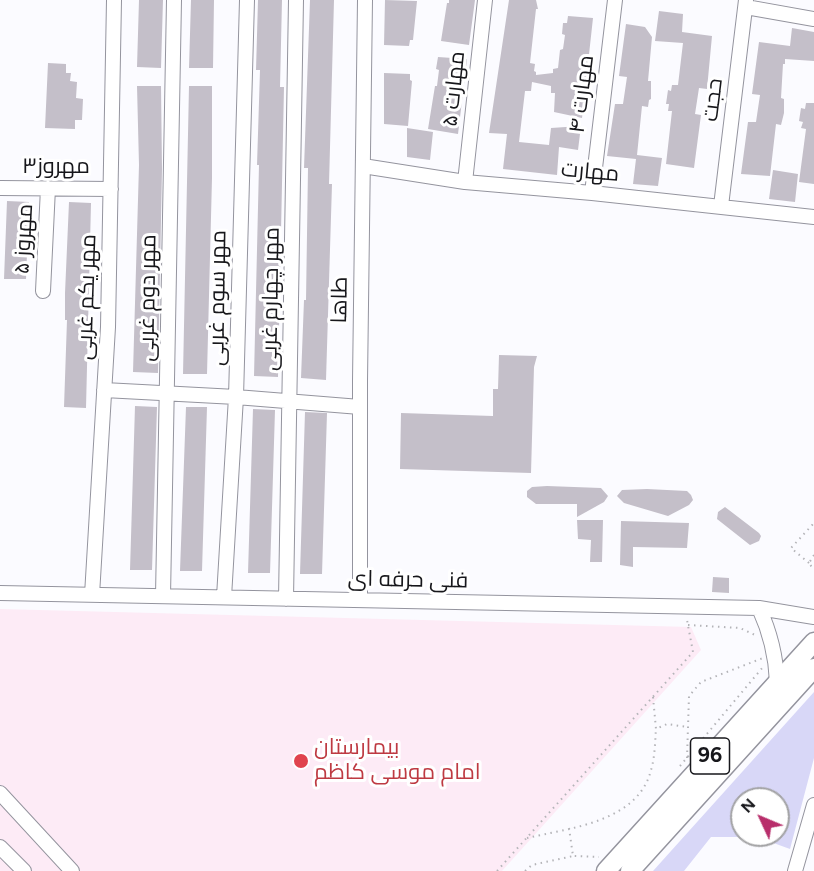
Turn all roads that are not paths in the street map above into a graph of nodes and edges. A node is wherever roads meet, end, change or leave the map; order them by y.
1 (114, 0) edge
2 (174, 0) edge
3 (247, 0) edge
4 (296, 0) edge
5 (365, 0) edge
6 (485, 0) edge
7 (615, 0) edge
8 (746, 3) edge
9 (814, 19) edge
10 (363, 166) junction
11 (465, 182) junction
12 (0, 188) edge
13 (48, 188) junction
14 (111, 189) junction
15 (592, 193) junction
16 (721, 206) junction
17 (814, 217) edge
18 (43, 291) dead end
19 (104, 390) junction
20 (167, 393) junction
21 (236, 397) junction
22 (290, 401) junction
23 (360, 407) junction
24 (0, 593) edge
25 (92, 595) junction
26 (163, 596) junction
27 (224, 597) junction
28 (286, 599) junction
29 (360, 600) junction
30 (759, 608) junction
31 (814, 617) edge
32 (814, 642) edge
33 (814, 669) edge
34 (777, 682) junction
35 (0, 793) edge
36 (814, 805) edge
37 (0, 847) edge
38 (600, 868) edge
39 (24, 871) edge
40 (72, 871) edge
41 (630, 871) edge
42 (795, 871) edge

1 - 14 street, مهر یکم غربی
2 - 20 street, مهر دوم غربی
3 - 21 street, مهر سوم غربی
4 - 22 street, مهر چهارم غربی
5 - 10 street, طاها
6 - 11 street, مهارت ۵
7 - 15 street, مهارت ۴
8 - 9 street
8 - 16 street, حجت
10 - 11 street, مهارت
10 - 23 street, طاها
11 - 15 street, مهارت
12 - 13 street, مهروز۳
13 - 14 street, مهروز۳
13 - 18 street, مهروز ۵
14 - 19 street, مهر یکم غربی
15 - 16 street, مهارت
16 - 17 street, مهارت
19 - 20 street
19 - 25 street, مهر یکم غربی
20 - 21 street
20 - 26 street, مهر دوم غربی
21 - 22 street
21 - 27 street, مهر سوم غربی
22 - 23 street
22 - 28 street, مهر چهارم غربی
23 - 29 street, طاها
24 - 25 street, فنی حرفه ای
25 - 26 street, فنی حرفه ای
26 - 27 street, فنی حرفه ای
27 - 28 street, فنی حرفه ای
28 - 29 street, فنی حرفه ای
29 - 30 street, فنی حرفه ای
30 - 31 street, فنی حرفه ای
30 - 34 street
32 - 34 main road, 96
33 - 41 main road, 96
34 - 38 main road, 96
35 - 40 street
36 - 42 street
37 - 39 street

